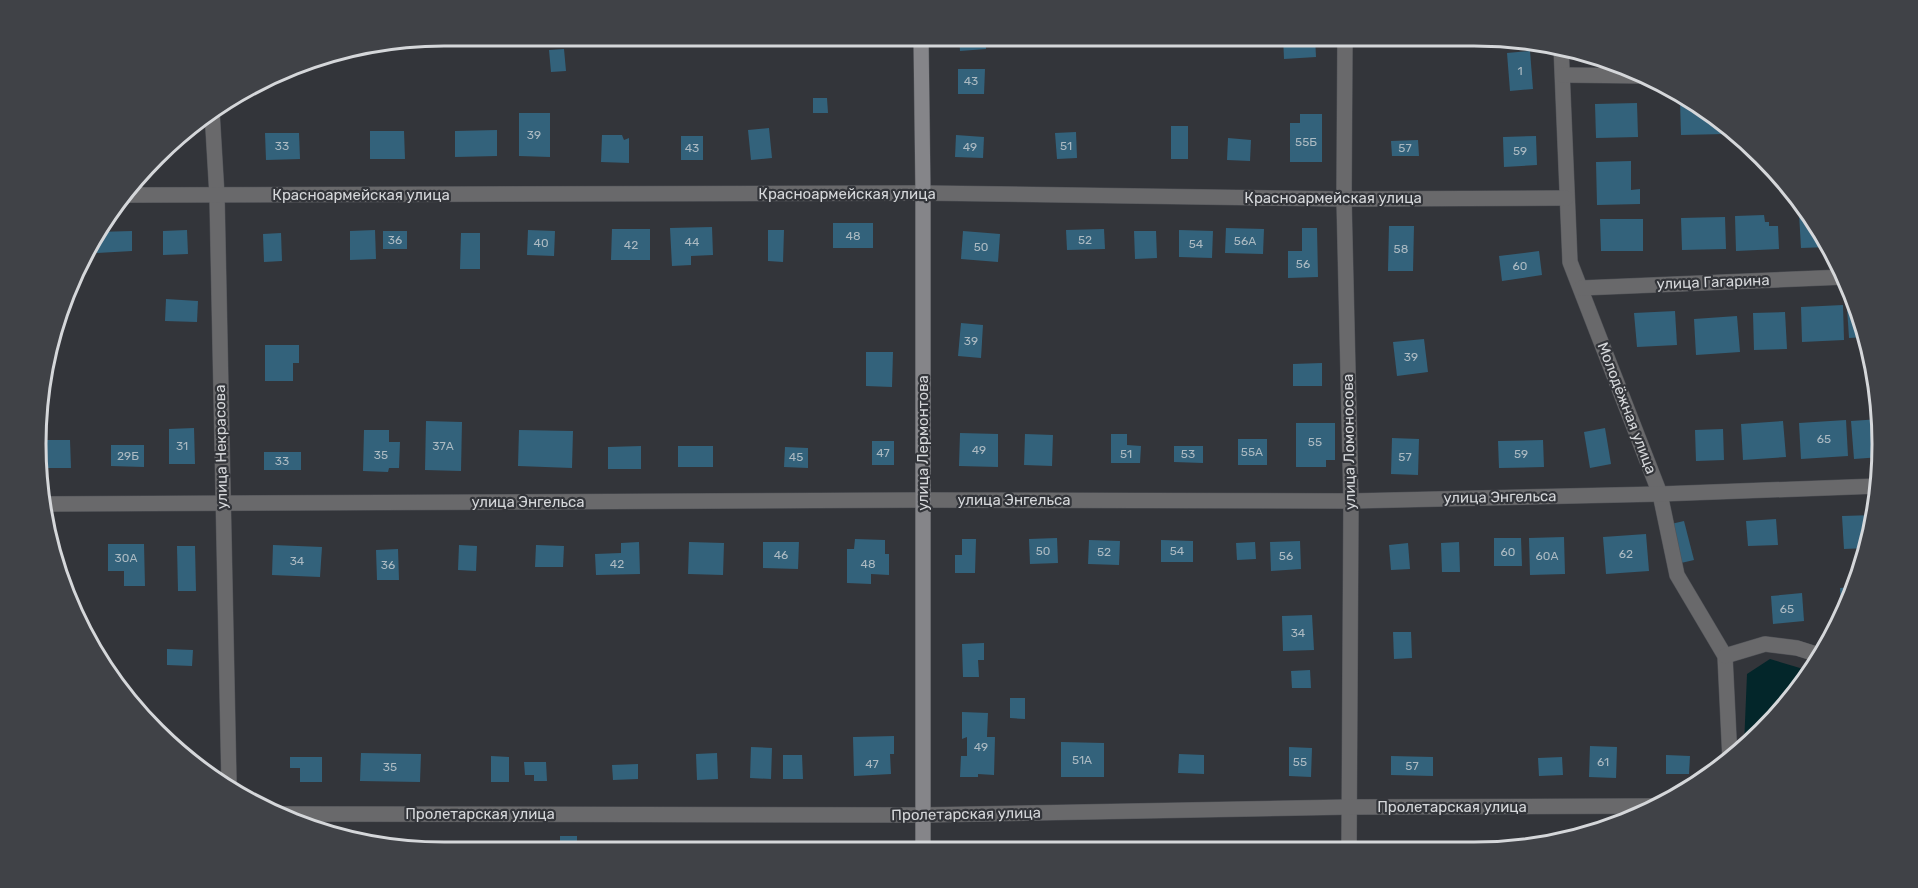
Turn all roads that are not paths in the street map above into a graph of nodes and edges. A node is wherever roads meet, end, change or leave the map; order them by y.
1 (921, 46) edge
2 (1345, 46) edge
3 (1562, 56) edge
4 (1563, 75) junction
5 (1623, 76) edge
6 (213, 121) edge
7 (923, 193) junction
8 (135, 195) edge
9 (217, 196) junction
10 (1566, 198) junction
11 (1344, 199) junction
12 (1835, 277) edge
13 (1581, 288) junction
14 (1869, 486) edge
15 (1660, 494) junction
16 (923, 500) junction
17 (1351, 501) junction
18 (51, 504) edge
19 (222, 504) junction
20 (1812, 653) edge
21 (1725, 656) junction
22 (1729, 748) edge
23 (229, 778) edge
24 (1638, 806) edge
25 (1350, 807) junction
26 (300, 814) edge
27 (923, 815) junction
28 (923, 842) edge
29 (1349, 842) edge

1 - 7 street, улица Лермонтова
2 - 11 street, улица Ломоносова
3 - 4 street, Молодёжная улица
4 - 5 street
4 - 10 street, Молодёжная улица
6 - 9 street, улица Некрасова
7 - 9 street, Красноармейская улица
7 - 11 street, Красноармейская улица
7 - 16 street, улица Лермонтова
8 - 9 street, Красноармейская улица
9 - 19 street, улица Некрасова
10 - 11 street, Красноармейская улица
10 - 13 street, Молодёжная улица
11 - 17 street, улица Ломоносова
12 - 13 street, улица Гагарина
13 - 15 street, Молодёжная улица
14 - 15 street, улица Энгельса
15 - 17 street, улица Энгельса
15 - 21 street, Молодёжная улица
16 - 17 street, улица Энгельса
16 - 19 street, улица Энгельса
16 - 27 street, улица Лермонтова
17 - 25 street, улица Ломоносова
18 - 19 street, улица Энгельса
19 - 23 street, улица Некрасова
20 - 21 street
21 - 22 street, Молодёжная улица
24 - 25 street, Пролетарская улица
25 - 27 street, Пролетарская улица
25 - 29 street, улица Ломоносова
26 - 27 street, Пролетарская улица
27 - 28 street, улица Лермонтова

